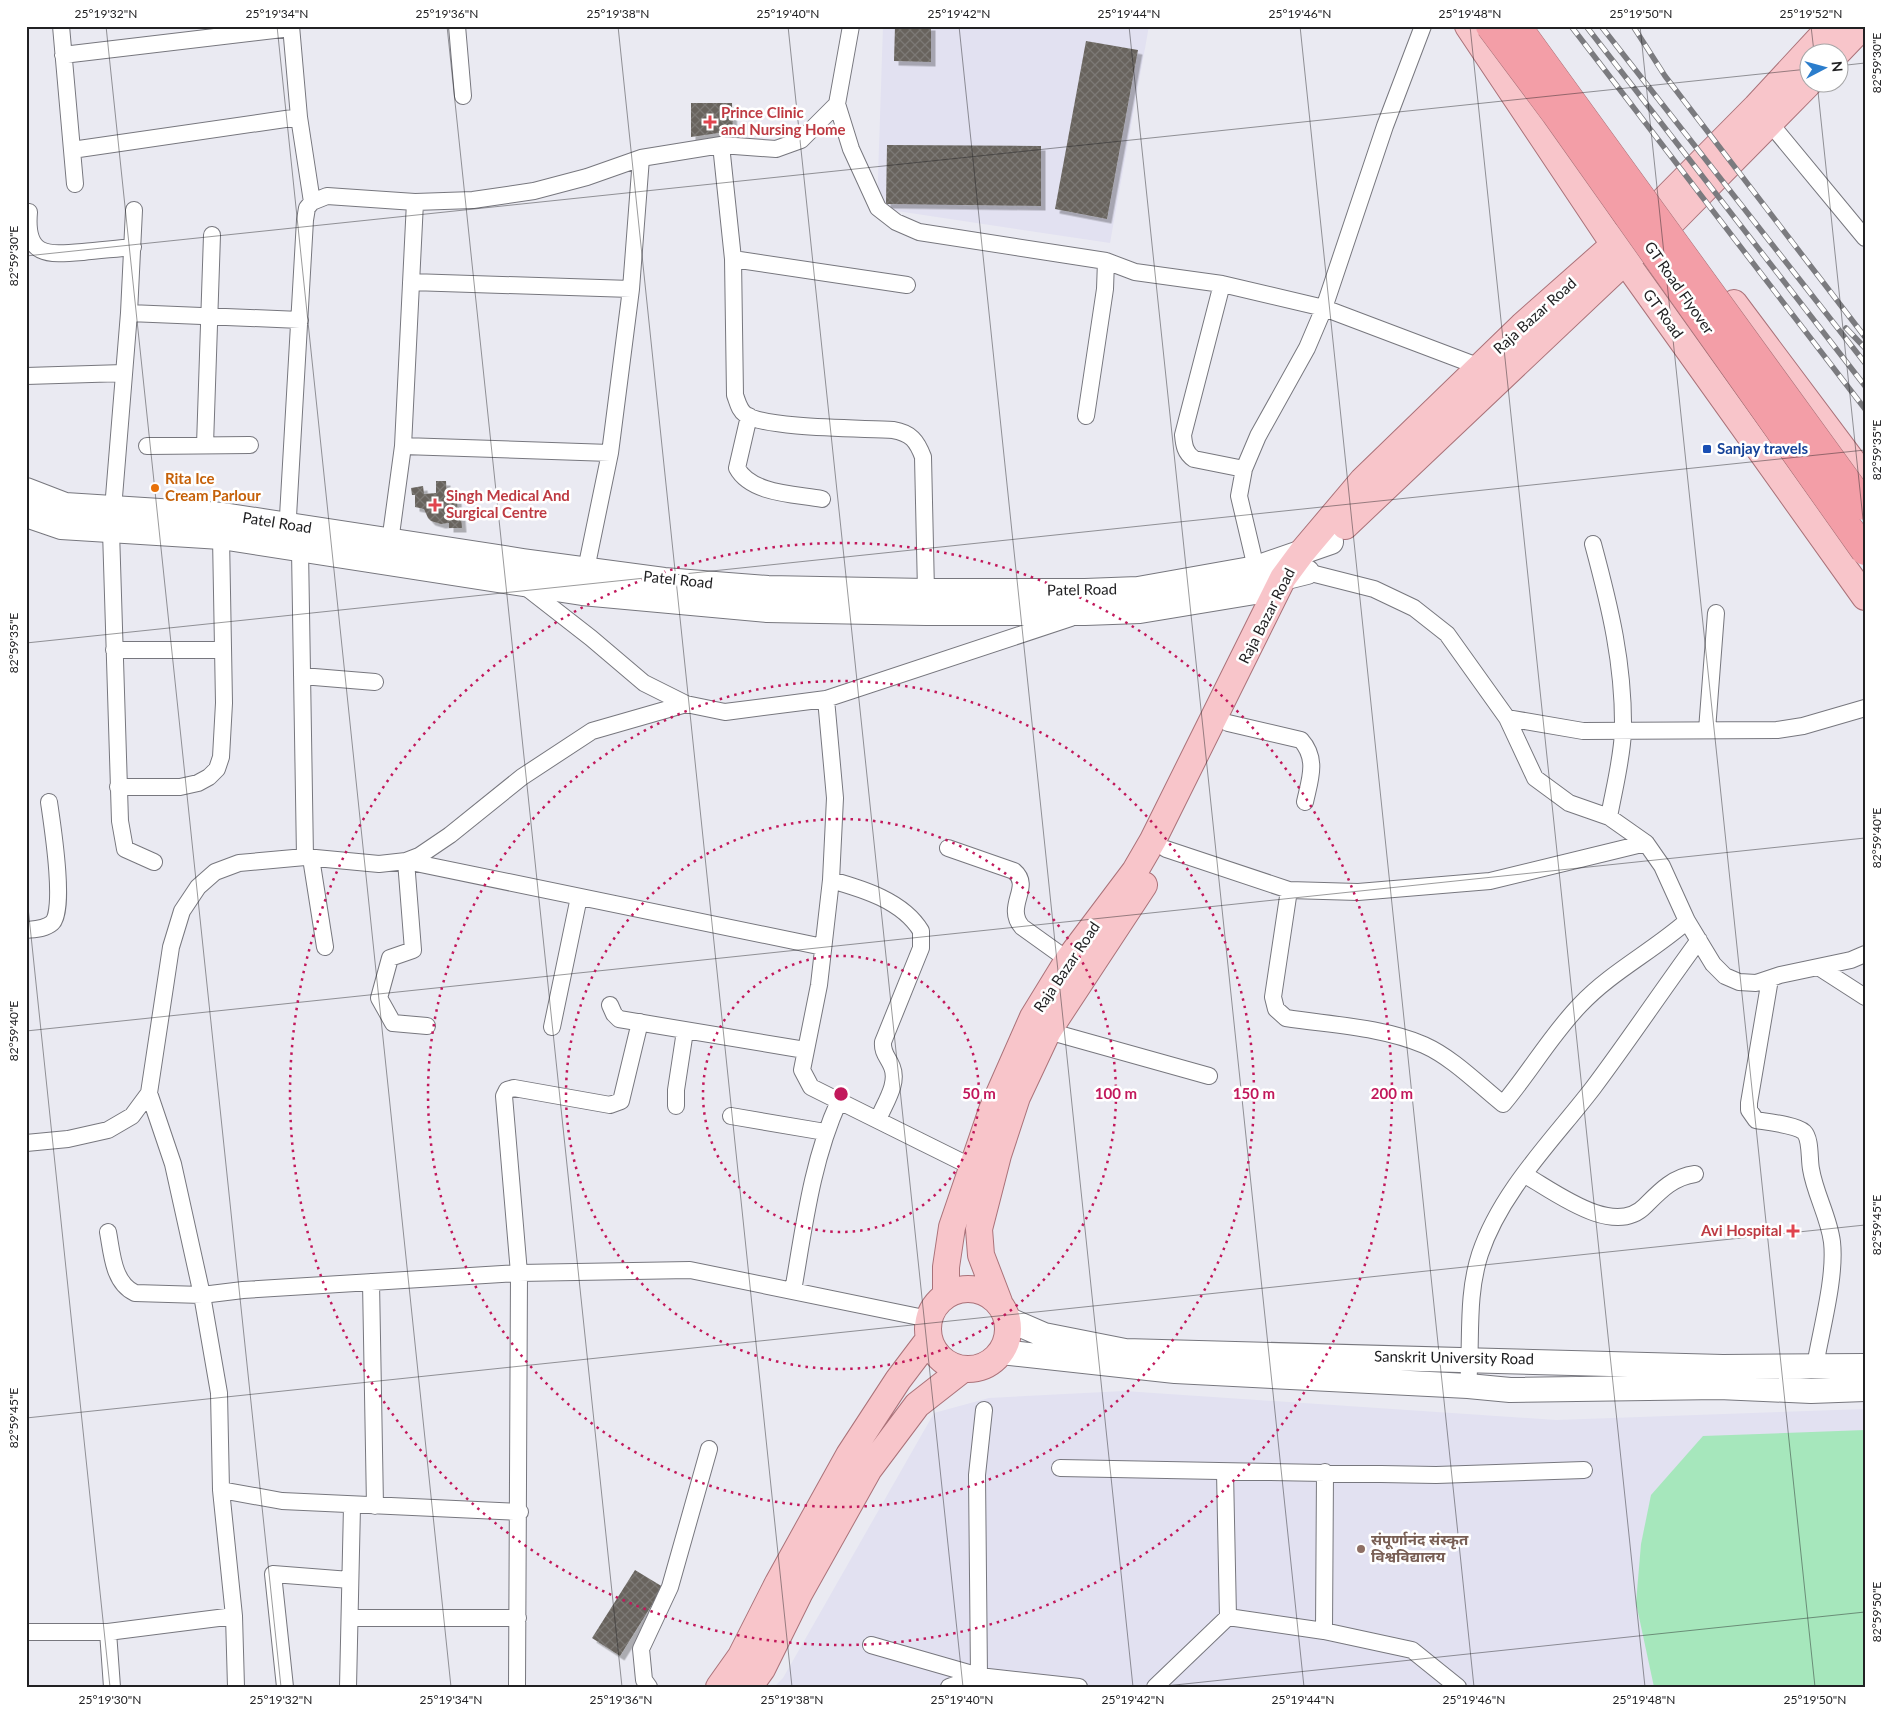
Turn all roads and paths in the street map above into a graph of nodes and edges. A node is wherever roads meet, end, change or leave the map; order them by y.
1 (61, 26) edge
2 (457, 26) edge
3 (851, 26) edge
4 (1423, 26) edge
5 (1468, 26) edge
6 (1490, 26) edge
7 (1517, 26) edge
8 (1526, 26) edge
9 (1831, 26) edge
10 (1863, 26) edge
11 (291, 27) edge
12 (1848, 42) edge
13 (63, 55) junction
14 (1798, 91) edge
15 (463, 96) dead end
16 (837, 104) junction
17 (1764, 115) junction
18 (299, 117) junction
19 (721, 145) junction
20 (72, 150) junction
21 (641, 158) junction
22 (75, 184) dead end
23 (312, 202) junction
24 (415, 202) junction
25 (134, 210) dead end
26 (29, 212) dead end
27 (1667, 212) junction
28 (212, 235) dead end
29 (1865, 238) edge
30 (133, 247) junction
31 (1620, 253) junction
32 (733, 259) junction
33 (1106, 261) junction
34 (411, 282) junction
35 (1222, 284) junction
36 (907, 285) dead end
37 (631, 289) junction
38 (1324, 308) junction
39 (129, 313) junction
40 (209, 318) junction
41 (300, 320) junction
42 (1480, 367) junction
43 (124, 373) junction
44 (26, 376) edge
45 (749, 416) junction
46 (1086, 416) dead end
47 (205, 445) junction
48 (250, 445) dead end
49 (147, 446) dead end
50 (403, 446) junction
51 (610, 453) junction
52 (1244, 469) junction
53 (1865, 478) edge
54 (26, 490) edge
55 (822, 499) dead end
56 (1865, 506) edge
57 (26, 515) edge
58 (112, 520) junction
59 (288, 523) junction
60 (221, 537) junction
61 (390, 542) junction
62 (1593, 544) dead end
63 (293, 548) junction
64 (1865, 551) edge
65 (1298, 567) junction
66 (1256, 568) junction
67 (586, 569) junction
68 (520, 583) junction
69 (926, 591) junction
70 (1256, 592) junction
71 (582, 593) junction
72 (1865, 597) edge
73 (1085, 613) junction
74 (1716, 614) dead end
75 (114, 650) junction
76 (223, 650) junction
77 (302, 676) junction
78 (375, 682) dead end
79 (826, 700) junction
80 (686, 704) junction
81 (1865, 708) edge
82 (1506, 718) junction
83 (1228, 723) junction
84 (1707, 730) junction
85 (1623, 732) junction
86 (118, 787) junction
87 (49, 802) dead end
88 (1305, 802) dead end
89 (1609, 817) junction
90 (1646, 843) junction
91 (948, 848) dead end
92 (1166, 849) junction
93 (308, 858) junction
94 (406, 861) junction
95 (154, 862) dead end
96 (832, 880) junction
97 (1289, 890) junction
98 (579, 897) junction
99 (1687, 921) junction
100 (26, 930) edge
101 (1699, 940) junction
102 (325, 947) dead end
103 (823, 948) junction
104 (1865, 954) edge
105 (1068, 960) junction
106 (1820, 968) junction
107 (1770, 979) junction
108 (1865, 997) edge
109 (610, 1005) dead end
110 (640, 1022) junction
111 (427, 1026) dead end
112 (552, 1027) dead end
113 (685, 1031) junction
114 (1048, 1031) junction
115 (805, 1050) junction
116 (1209, 1076) dead end
117 (149, 1093) junction
118 (839, 1101) junction
119 (676, 1106) dead end
120 (732, 1116) dead end
121 (878, 1120) junction
122 (825, 1132) junction
123 (26, 1144) edge
124 (972, 1167) junction
125 (1695, 1174) dead end
126 (1525, 1175) junction
127 (108, 1232) dead end
128 (519, 1272) junction
129 (371, 1282) junction
130 (793, 1292) junction
131 (202, 1295) junction
132 (946, 1296) junction
133 (1003, 1311) junction
134 (929, 1329) junction
135 (1046, 1343) junction
136 (1002, 1352) junction
137 (1471, 1360) junction
138 (1815, 1366) junction
139 (1865, 1366) edge
140 (963, 1369) junction
141 (1468, 1386) junction
142 (1865, 1389) edge
143 (984, 1410) dead end
144 (867, 1427) junction
145 (889, 1442) junction
146 (709, 1449) dead end
147 (1060, 1468) dead end
148 (1584, 1470) dead end
149 (1225, 1472) junction
150 (1325, 1472) junction
151 (220, 1490) junction
152 (352, 1506) junction
153 (375, 1506) junction
154 (520, 1512) junction
155 (350, 1580) junction
156 (234, 1616) junction
157 (1228, 1617) junction
158 (350, 1618) junction
159 (518, 1618) junction
160 (1324, 1631) junction
161 (26, 1632) edge
162 (108, 1632) junction
163 (870, 1645) dead end
164 (978, 1682) edge
165 (112, 1687) edge
166 (236, 1687) edge
167 (285, 1687) edge
168 (348, 1687) edge
169 (517, 1687) edge
170 (649, 1687) edge
171 (719, 1687) edge
172 (749, 1687) edge
173 (949, 1687) edge
174 (1072, 1687) edge
175 (1079, 1687) edge
176 (1156, 1687) edge
177 (1458, 1687) edge

1 - 13 street
2 - 15 street
3 - 16 street
4 - 38 street
5 - 31 main road, GT Road
6 - 64 highway, GT Road Flyover, bridge
7 - 56 highway, GT Road Flyover, bridge
8 - 27 main road
9 - 17 main road, Raja Bazar Road
10 - 12 main road
11 - 13 street
11 - 18 street
13 - 20 street
14 - 17 main road, Raja Bazar Road
16 - 19 street
16 - 33 street
17 - 27 main road, Raja Bazar Road
17 - 29 street
18 - 20 street
18 - 23 street
19 - 21 street
19 - 32 street
20 - 22 street
21 - 24 street
21 - 37 street
23 - 24 street
23 - 41 street
24 - 34 street
25 - 30 street
26 - 30 street
27 - 31 main road, Raja Bazar Road
27 - 53 main road
28 - 40 street
30 - 39 street
31 - 42 main road, Raja Bazar Road
31 - 65 main road, Raja Bazar Road
31 - 72 main road, GT Road
32 - 36 street
32 - 45 street
33 - 35 street
33 - 46 street
34 - 37 street
34 - 50 street
35 - 38 street
35 - 52 street
37 - 51 street
38 - 42 street
38 - 52 street
39 - 40 street
39 - 43 street
40 - 41 street
40 - 47 street
41 - 59 street
42 - 65 main road, Raja Bazar Road
43 - 44 street
43 - 58 street
45 - 55 street
45 - 69 street
47 - 48 street
47 - 49 street
50 - 51 street
50 - 61 street
51 - 67 street
52 - 66 street
54 - 58 street, Patel Road
57 - 58 street, Patel Road
58 - 59 street, Patel Road
58 - 60 street, Patel Road
58 - 75 street
59 - 61 street, Patel Road
59 - 63 street
60 - 63 street, Patel Road
60 - 76 street
61 - 67 street, Patel Road
62 - 85 street
63 - 68 street, Patel Road
63 - 77 street
65 - 66 street, Patel Road
65 - 70 street, Patel Road
65 - 82 street
65 - 83 main road, Raja Bazar Road
65 - 105 main road, Raja Bazar Road
66 - 69 street, Patel Road
66 - 70 street
67 - 69 street, Patel Road
67 - 71 street
68 - 71 street, Patel Road
68 - 80 street
70 - 73 street, Patel Road
71 - 73 street, Patel Road
73 - 79 street
74 - 84 street
75 - 76 street
75 - 86 street
76 - 86 street
77 - 78 street
77 - 93 street
79 - 80 street
79 - 96 street
80 - 94 street
81 - 84 street
82 - 85 street
82 - 89 street
83 - 88 street
83 - 92 main road, Raja Bazar Road
84 - 85 street
85 - 89 street
86 - 95 street
87 - 100 street
89 - 90 street
90 - 97 street
90 - 99 street
91 - 105 street
92 - 97 street
92 - 114 main road, Raja Bazar Road
93 - 94 street
93 - 102 street
93 - 117 street
94 - 98 street
94 - 111 street
96 - 103 street
96 - 121 street
97 - 99 street
98 - 103 street
98 - 112 street
99 - 101 street
101 - 107 street
101 - 126 street
103 - 115 street
104 - 106 street
105 - 124 main road, Raja Bazar Road
106 - 107 street
106 - 108 street
107 - 138 street
109 - 110 street
110 - 113 street
110 - 128 street
113 - 115 street
113 - 119 street
114 - 116 street
114 - 133 main road, Raja Bazar Road
115 - 118 street
117 - 123 street
117 - 131 street
118 - 121 street
118 - 122 street
120 - 122 street
121 - 124 street
122 - 130 street
124 - 132 main road, Raja Bazar Road
125 - 126 street
126 - 137 street
127 - 131 street
128 - 129 street
128 - 130 street
128 - 154 street
129 - 131 street
129 - 153 street
130 - 134 street
131 - 151 street
132 - 133 main road
132 - 134 main road
133 - 135 street
133 - 136 main road
134 - 140 main road
134 - 144 main road
135 - 136 street
135 - 137 street, Sanskrit University Road
135 - 141 street, Sanskrit University Road
136 - 140 main road
137 - 138 street, Sanskrit University Road
137 - 141 street
138 - 139 street, Sanskrit University Road
140 - 145 main road
141 - 142 street, Sanskrit University Road
143 - 164 street
144 - 145 main road
144 - 171 main road
145 - 172 main road
146 - 170 street
147 - 149 street
148 - 150 street
149 - 150 street
149 - 157 street
150 - 160 street
151 - 152 street
151 - 156 street
152 - 153 street
152 - 155 street
153 - 154 street
154 - 159 street
155 - 158 street
155 - 167 street
156 - 162 street
156 - 166 street
157 - 160 street
157 - 176 street
158 - 159 street
158 - 168 street
159 - 169 street
160 - 177 street
161 - 162 street
162 - 165 street
163 - 164 street
164 - 173 street
164 - 174 street
174 - 175 street

